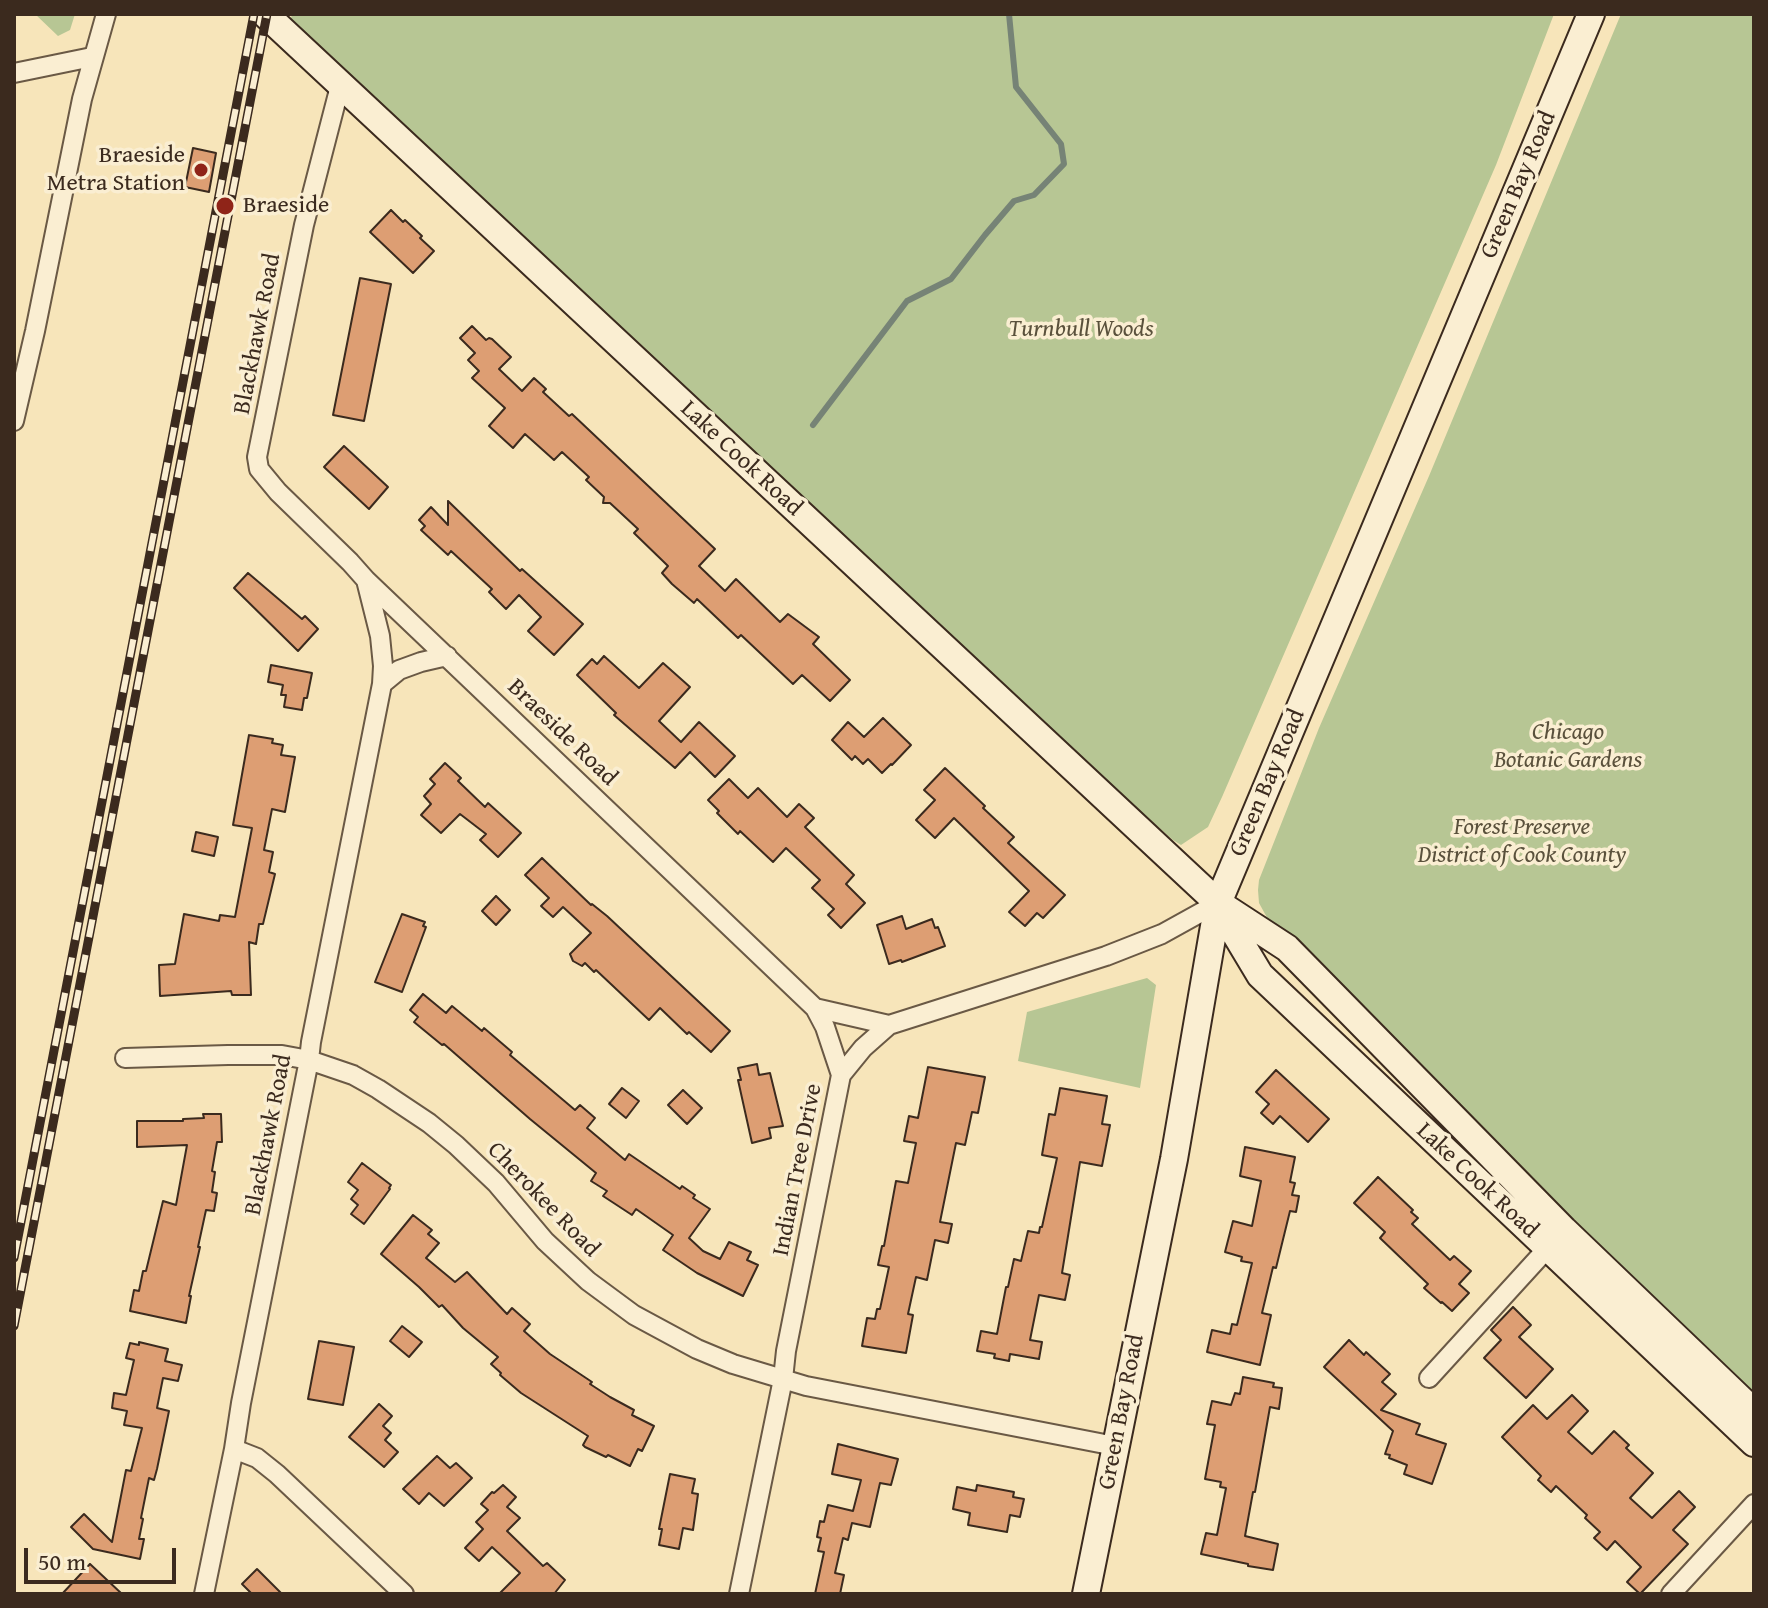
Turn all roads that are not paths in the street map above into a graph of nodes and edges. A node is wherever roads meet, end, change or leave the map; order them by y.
1 (106, 14) edge
2 (265, 14) edge
3 (1591, 14) edge
4 (92, 57) junction
5 (14, 73) edge
6 (340, 86) junction
7 (14, 421) edge
8 (278, 492) joint
9 (366, 580) junction
10 (447, 656) junction
11 (382, 684) junction
12 (1218, 903) junction
13 (815, 1008) junction
14 (889, 1025) junction
15 (125, 1058) dead end
16 (309, 1060) junction
17 (841, 1075) junction
18 (1556, 1239) junction
19 (1429, 1378) dead end
20 (783, 1379) junction
21 (1754, 1412) edge
22 (1754, 1443) edge
23 (1115, 1446) junction
24 (234, 1449) junction
25 (1754, 1504) edge
26 (204, 1594) edge
27 (404, 1594) edge
28 (739, 1594) edge
29 (1086, 1594) edge
30 (1671, 1594) edge

1 - 4 street
2 - 6 main road, Lake Cook Road
3 - 12 main road, Green Bay Road
4 - 5 street
4 - 7 street
6 - 8 street, Blackhawk Road
6 - 12 main road, Lake Cook Road
8 - 9 street, Braeside Road
9 - 10 street, Braeside Road
9 - 11 street, Blackhawk Road
10 - 11 street
10 - 13 street, Braeside Road
11 - 16 street, Blackhawk Road
12 - 14 street, Indian Tree Drive
12 - 18 main road, Lake Cook Road
12 - 18 main road, Lake Cook Road
12 - 23 main road, Green Bay Road
13 - 14 street
13 - 17 street, Braeside Road
14 - 17 street, Indian Tree Drive
15 - 16 street, Cherokee Road
16 - 20 street, Cherokee Road
16 - 24 street, Blackhawk Road
17 - 20 street, Indian Tree Drive
18 - 19 street
18 - 21 main road, Lake Cook Road
18 - 22 main road, Lake Cook Road
20 - 23 street, Cherokee Road
20 - 28 street, Indian Tree Drive
23 - 29 main road, Green Bay Road
24 - 26 street, Blackhawk Road
24 - 27 street
25 - 30 street

